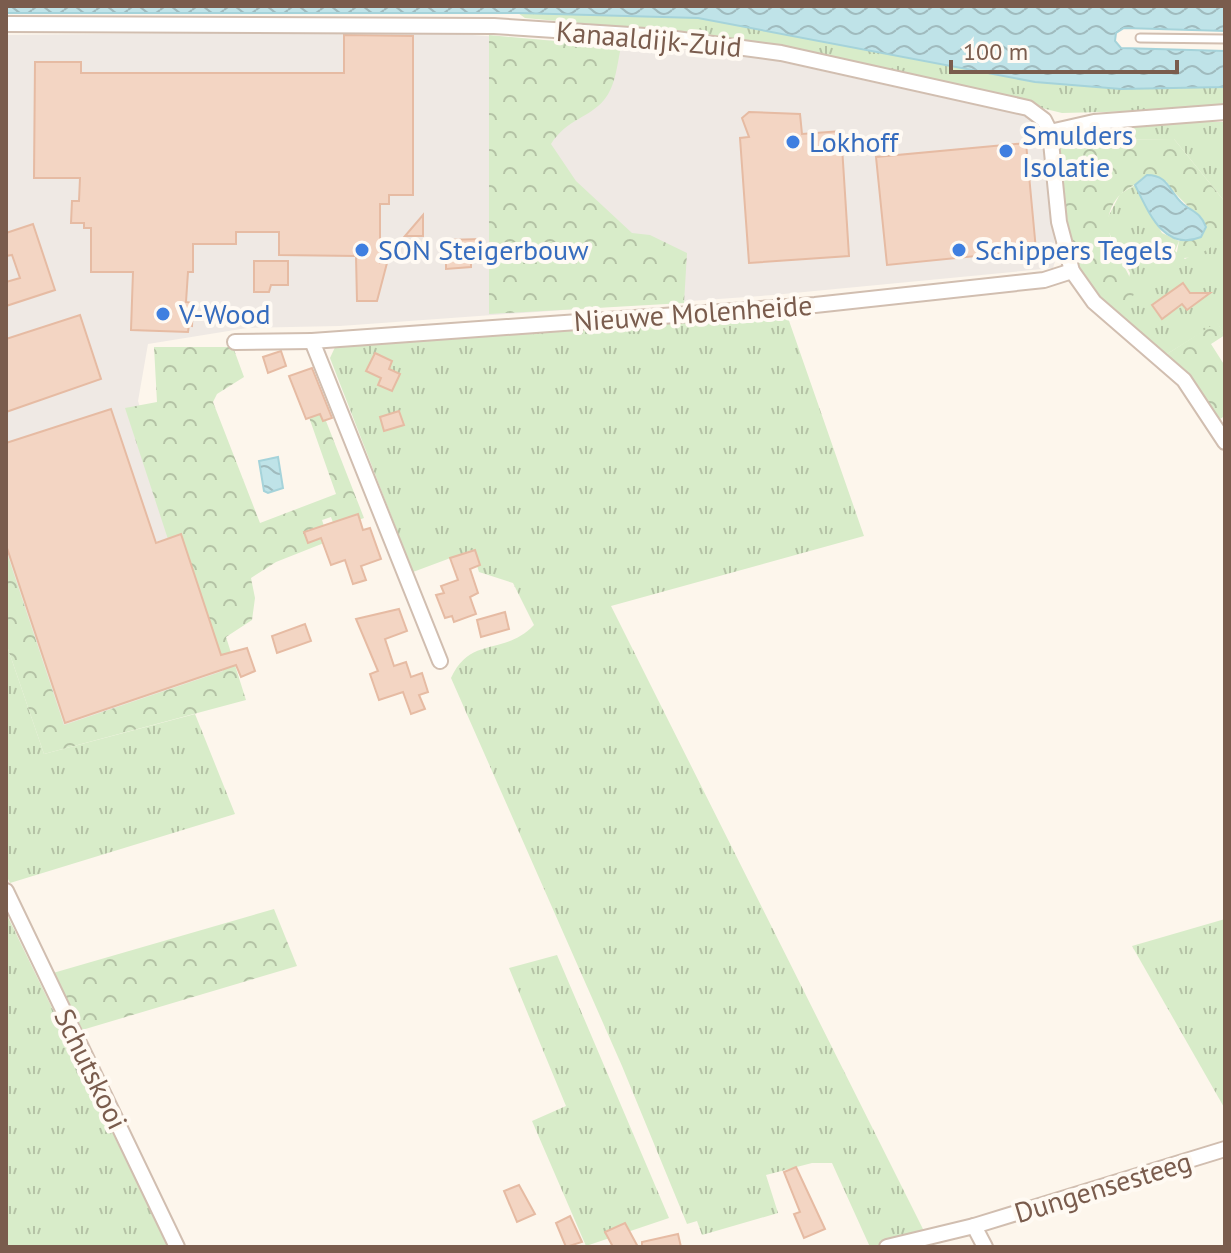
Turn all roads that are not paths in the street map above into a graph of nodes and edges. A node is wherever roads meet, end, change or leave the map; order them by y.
1 (6, 24) edge
2 (1140, 38) dead end
3 (1225, 39) edge
4 (1225, 112) edge
5 (1050, 132) junction
6 (1072, 271) junction
7 (312, 341) junction
8 (235, 342) dead end
9 (1225, 442) edge
10 (440, 661) dead end
11 (6, 891) edge
12 (1225, 1149) edge
13 (974, 1226) junction
14 (177, 1247) edge
15 (887, 1247) edge
16 (985, 1247) edge

1 - 5 street, Kanaaldijk-Zuid
2 - 3 lane
4 - 5 street
5 - 6 street
6 - 7 street, Nieuwe Molenheide
6 - 9 street
7 - 8 street, Nieuwe Molenheide
7 - 10 street
11 - 14 street, Schutskooi
12 - 13 street, Dungensesteeg
13 - 15 street, Dungensesteeg
13 - 16 street

